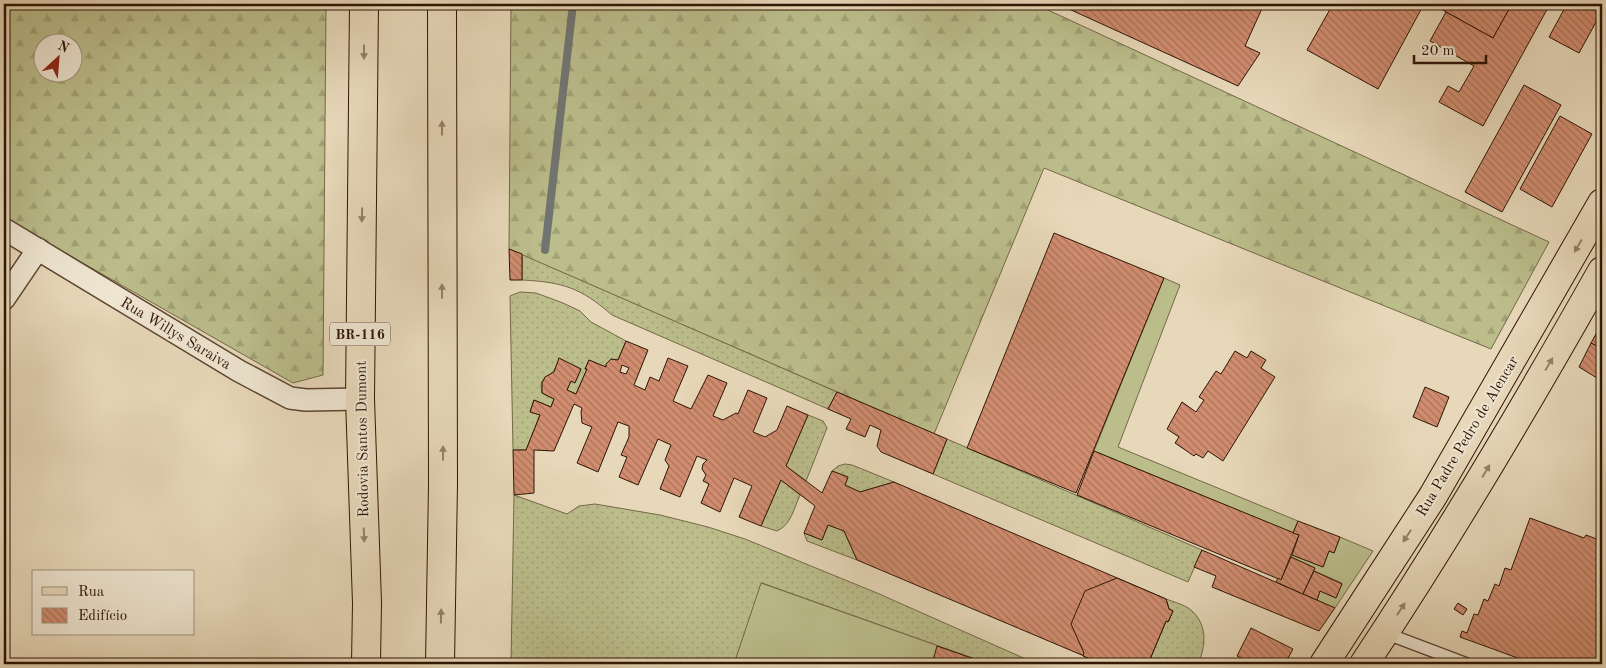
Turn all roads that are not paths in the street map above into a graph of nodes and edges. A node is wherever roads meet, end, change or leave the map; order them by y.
1 (364, 4) edge
2 (442, 4) edge
3 (1602, 203) edge
4 (4, 230) edge
5 (38, 249) junction
6 (1602, 271) edge
7 (4, 299) edge
8 (1496, 390) junction
9 (360, 400) junction
10 (1525, 407) junction
11 (1348, 628) junction
12 (1375, 648) edge
13 (366, 664) edge
14 (440, 664) edge
15 (1324, 664) edge
16 (1467, 664) edge

1 -> 9 main road, Rodovia Santos Dumont / BR-116
14 -> 2 main road
3 -> 8 main road, Rua Padre Pedro de Alencar
4 - 5 street, Rua Willys Saraiva
5 - 7 street
5 - 9 street, Rua Willys Saraiva
10 -> 6 main road
8 - 10 main road
8 -> 11 main road, Rua Padre Pedro de Alencar
9 -> 13 main road, Rodovia Santos Dumont / BR-116
12 -> 10 main road
11 - 12 main road
11 - 15 main road, Rua Padre Pedro de Alencar
12 - 16 lane

